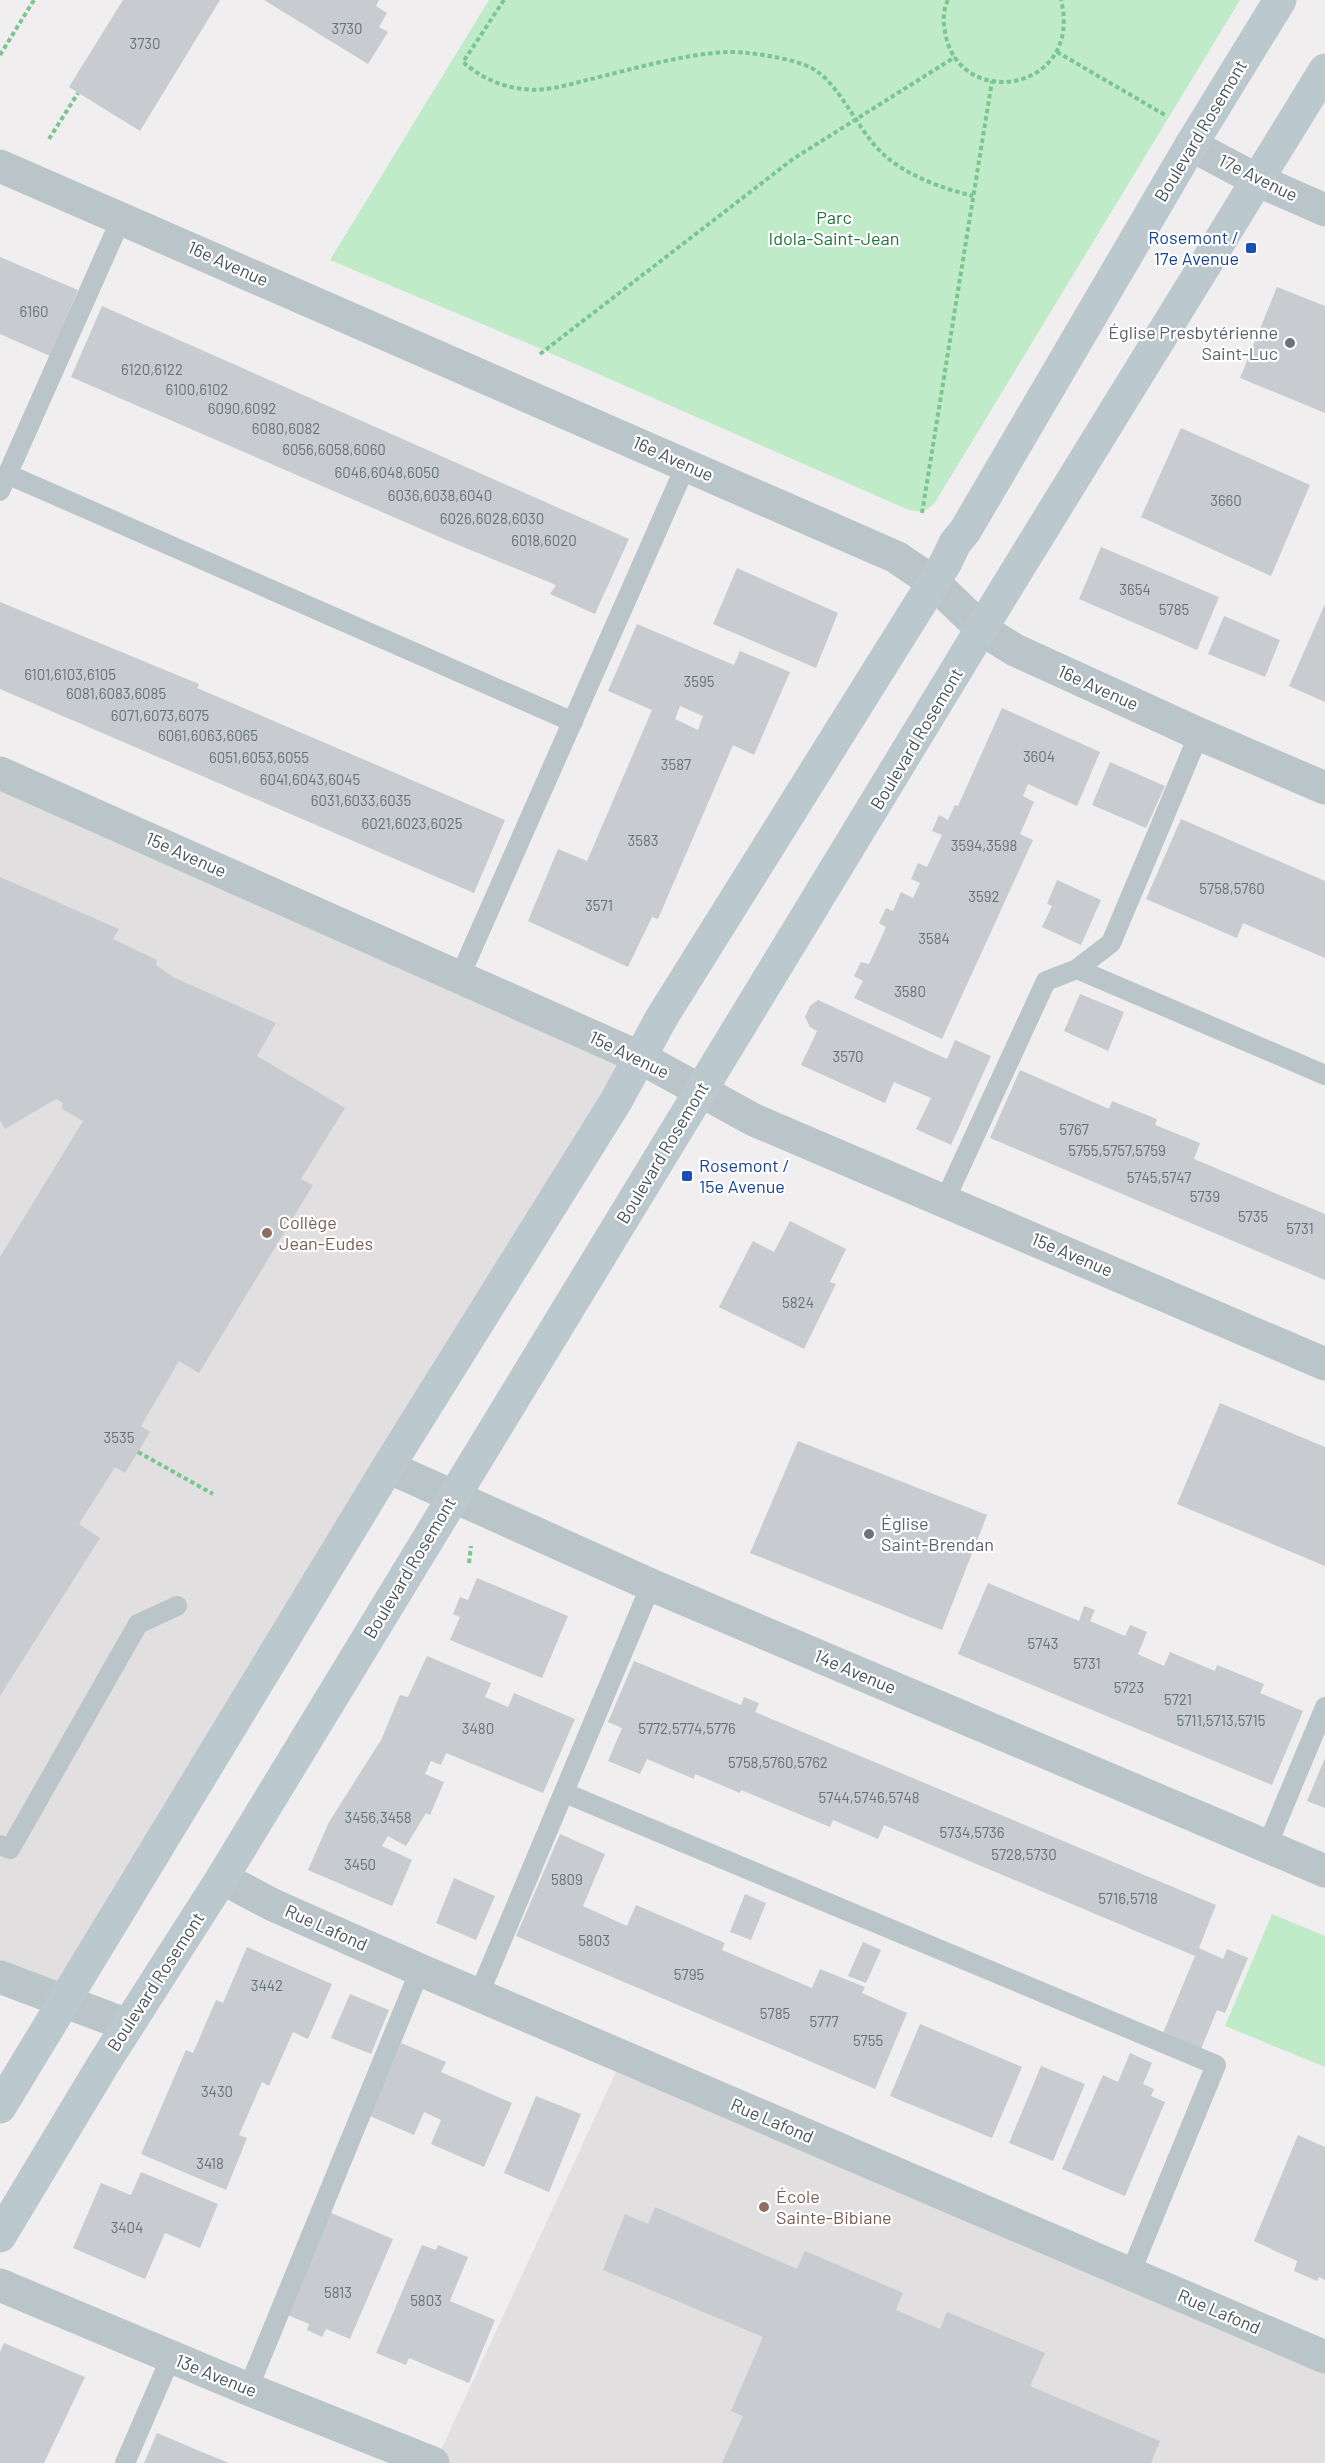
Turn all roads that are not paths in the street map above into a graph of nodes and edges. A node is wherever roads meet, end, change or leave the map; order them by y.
1 (1280, 0) edge
2 (1325, 70) edge
3 (1182, 132) junction
4 (0, 166) edge
5 (1257, 180) junction
6 (1325, 210) edge
7 (122, 217) junction
8 (686, 465) junction
9 (4, 483) edge
10 (933, 582) junction
11 (983, 630) junction
12 (573, 722) junction
13 (1199, 734) junction
14 (0, 773) edge
15 (1323, 782) edge
16 (1077, 969) junction
17 (460, 976) junction
18 (641, 1058) junction
19 (1325, 1075) edge
20 (700, 1091) junction
21 (945, 1200) junction
22 (1325, 1364) edge
23 (388, 1467) junction
24 (453, 1498) junction
25 (651, 1585) junction
26 (177, 1606) dead end
27 (1325, 1707) edge
28 (565, 1793) junction
29 (0, 1845) edge
30 (1267, 1846) junction
31 (1325, 1871) edge
32 (222, 1878) junction
33 (420, 1970) junction
34 (0, 1977) edge
35 (479, 1994) junction
36 (64, 2001) junction
37 (128, 2025) junction
38 (0, 2107) edge
39 (0, 2236) edge
40 (1130, 2274) junction
41 (0, 2285) edge
42 (171, 2357) junction
43 (1325, 2357) edge
44 (248, 2389) junction
45 (125, 2463) edge
46 (434, 2463) edge

1 - 3 main road, Boulevard Rosemont
2 - 5 main road, Boulevard Rosemont
3 - 5 street, 17e Avenue
3 - 10 main road, Boulevard Rosemont
4 - 7 street, 16e Avenue
5 - 6 street, 17e Avenue
5 - 11 main road, Boulevard Rosemont
7 - 8 street, 16e Avenue
7 - 9 lane
8 - 10 street, 16e Avenue
8 - 12 lane
9 - 12 lane
10 - 11 street, 16e Avenue
10 - 18 main road, Boulevard Rosemont
11 - 13 street, 16e Avenue
11 - 20 main road, Boulevard Rosemont
12 - 17 lane
13 - 15 street, 16e Avenue
13 - 16 lane
14 - 17 street, 15e Avenue
16 - 19 lane
16 - 21 lane
17 - 18 street, 15e Avenue
18 - 20 street, 15e Avenue
18 - 23 main road, Boulevard Rosemont
20 - 21 street, 15e Avenue
20 - 24 main road, Boulevard Rosemont
21 - 22 street, 15e Avenue
23 - 24 street, 14e Avenue
23 - 36 main road, Boulevard Rosemont
24 - 25 street, 14e Avenue
24 - 32 main road, Boulevard Rosemont
25 - 28 lane
25 - 30 street, 14e Avenue
26 - 29 lane
27 - 30 lane
28 - 35 lane
28 - 40 lane
30 - 31 street, 14e Avenue
32 - 33 street, Rue Lafond
32 - 37 main road, Boulevard Rosemont
33 - 35 street, Rue Lafond
33 - 44 lane
34 - 36 street
35 - 40 street, Rue Lafond
36 - 37 street
36 - 38 main road, Boulevard Rosemont
37 - 39 main road, Boulevard Rosemont
40 - 43 street, Rue Lafond
41 - 42 street, 13e Avenue
42 - 44 street, 13e Avenue
42 - 45 lane
44 - 46 street, 13e Avenue

